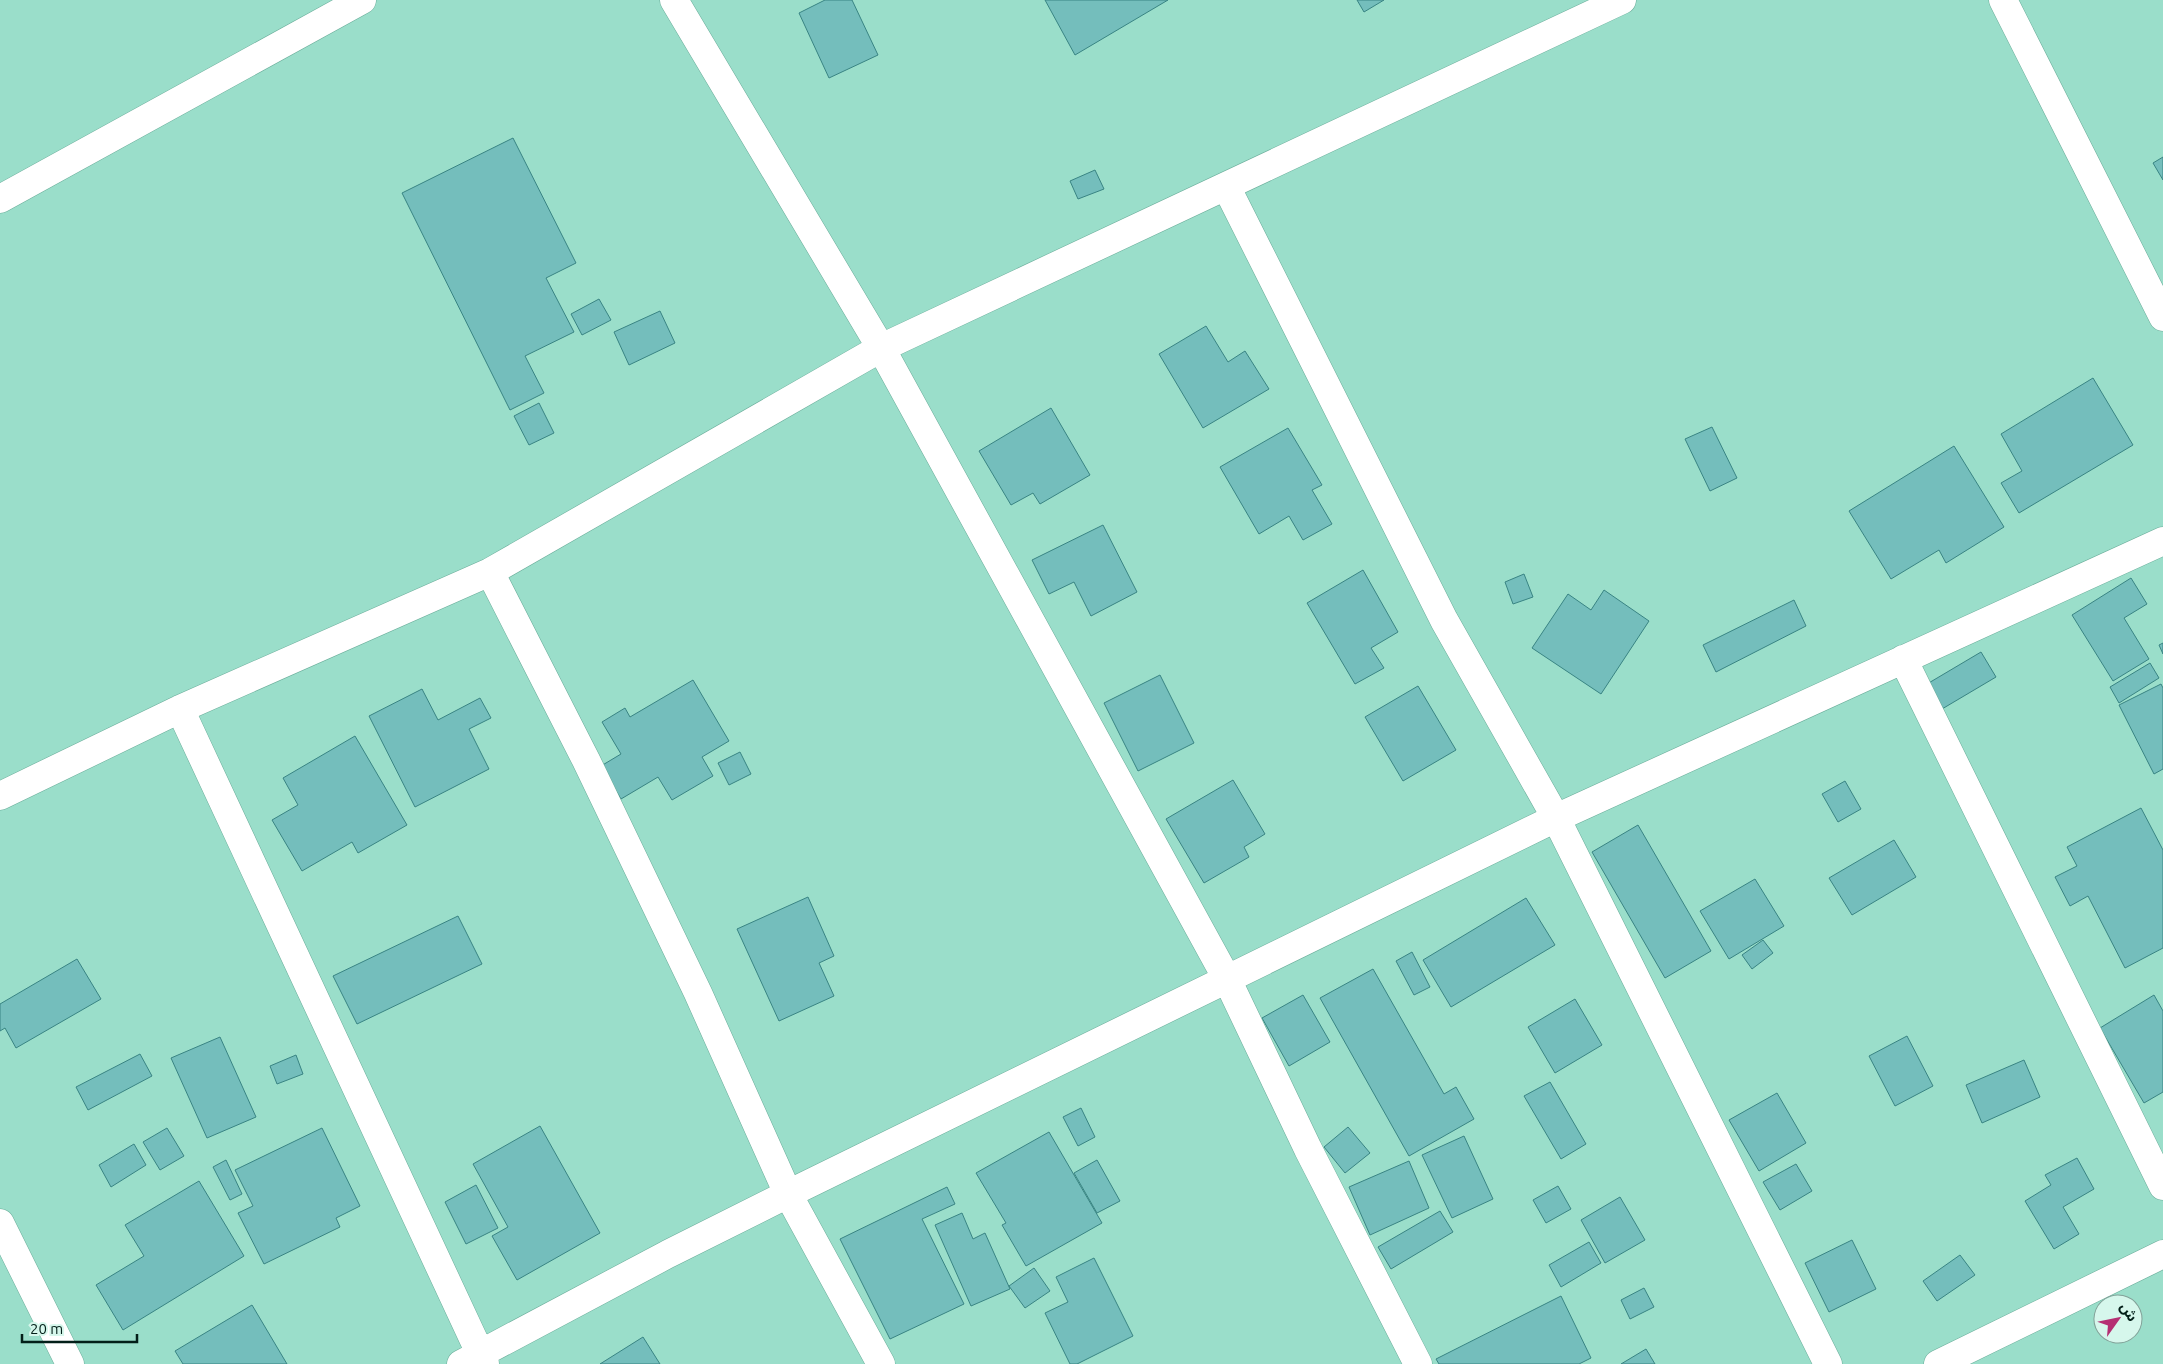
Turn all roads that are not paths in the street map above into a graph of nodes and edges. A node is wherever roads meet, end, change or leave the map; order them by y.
1 (362, 0) edge
2 (674, 0) edge
3 (1622, 0) edge
4 (2003, 0) edge
5 (1226, 186) junction
6 (0, 199) edge
7 (2163, 317) edge
8 (881, 348) junction
9 (2163, 541) edge
10 (490, 572) junction
11 (1903, 659) junction
12 (180, 709) junction
13 (0, 796) edge
14 (1556, 818) junction
15 (1228, 979) junction
16 (2163, 1186) edge
17 (788, 1194) junction
18 (0, 1223) edge
19 (2163, 1254) edge
20 (475, 1361) edge
21 (70, 1364) edge
22 (881, 1364) edge
23 (1418, 1364) edge
24 (1828, 1364) edge
25 (1938, 1364) edge

1 - 6 street
2 - 8 street
3 - 5 street
4 - 7 street
5 - 8 street
5 - 14 street
8 - 10 street
8 - 15 street
9 - 11 street
10 - 12 street
10 - 17 street
11 - 14 street
11 - 16 street
12 - 13 street
12 - 20 street
14 - 15 street
14 - 24 street
15 - 17 street
15 - 23 street
17 - 20 street
17 - 22 street
18 - 21 street
19 - 25 street

